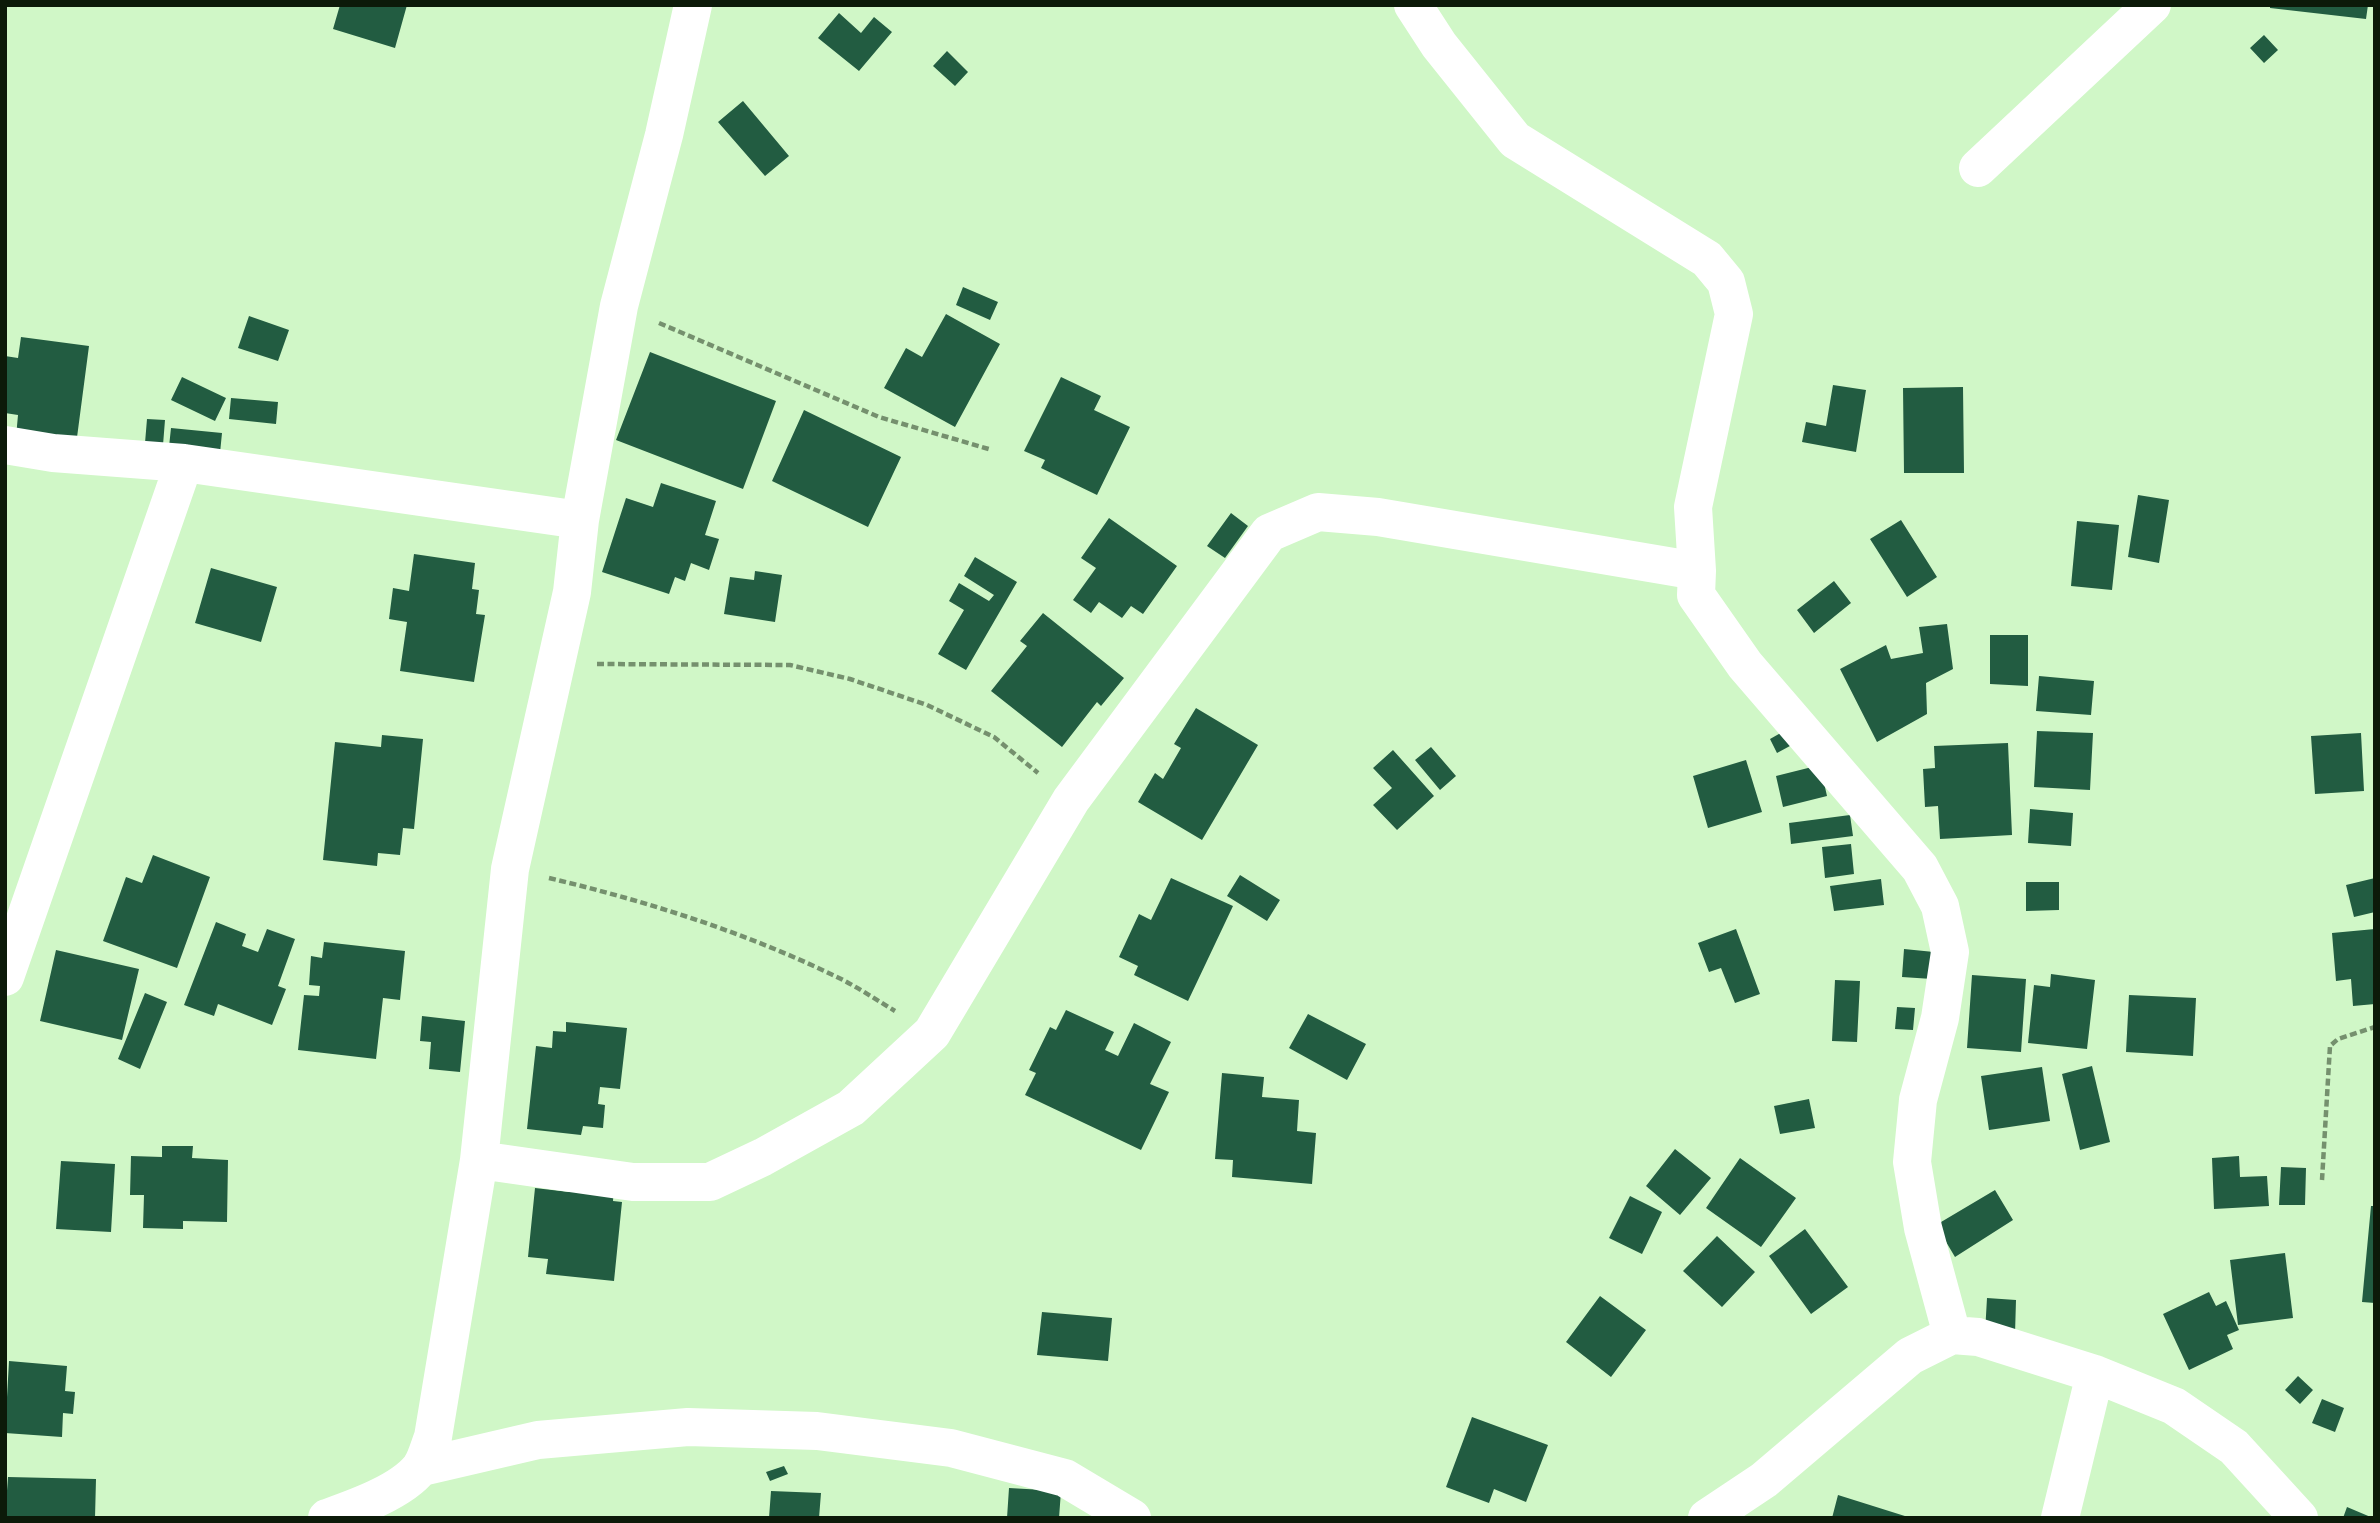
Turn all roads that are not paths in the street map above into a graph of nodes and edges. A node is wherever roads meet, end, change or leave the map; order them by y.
1 (693, 5) edge
2 (1413, 5) edge
3 (2152, 5) edge
4 (1978, 168) dead end
5 (5, 446) edge
6 (184, 463) junction
7 (580, 520) junction
8 (1697, 571) junction
9 (5, 978) edge
10 (479, 1160) junction
11 (1952, 1335) junction
12 (2095, 1374) junction
13 (422, 1467) junction
14 (327, 1518) edge
15 (1132, 1518) edge
16 (1707, 1518) edge
17 (2060, 1518) edge
18 (2299, 1518) edge

1 - 7 street
2 - 8 street
3 - 4 street
5 - 6 street
6 - 7 street
6 - 9 street
7 - 10 street
8 - 10 street
8 - 11 street
10 - 13 street
11 - 12 street
11 - 16 street
12 - 17 street
12 - 18 street
13 - 14 street
13 - 15 street

